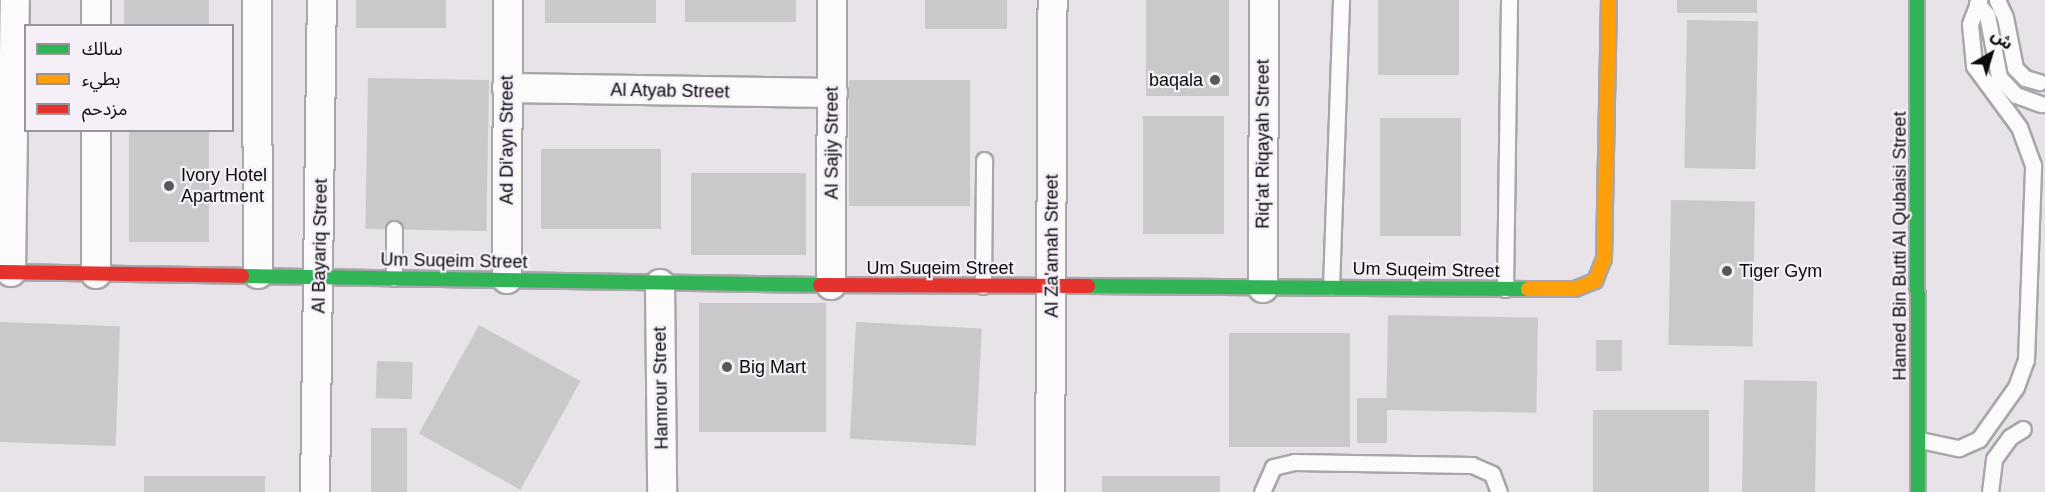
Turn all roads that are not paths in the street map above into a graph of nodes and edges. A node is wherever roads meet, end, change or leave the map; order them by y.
1 (15, 0) edge
2 (96, 0) edge
3 (258, 0) edge
4 (322, 0) edge
5 (508, 0) edge
6 (1053, 0) edge
7 (1264, 0) edge
8 (1341, 0) edge
9 (1509, 0) edge
10 (1609, 0) edge
11 (1917, 0) edge
12 (1997, 0) edge
13 (837, 1) edge
14 (1978, 1) edge
15 (96, 24) edge
16 (2039, 82) dead end
17 (507, 88) junction
18 (833, 93) junction
19 (2041, 104) dead end
20 (96, 132) edge
21 (984, 160) dead end
22 (394, 229) dead end
23 (6, 272) edge
24 (96, 274) junction
25 (258, 274) junction
26 (320, 278) junction
27 (394, 278) junction
28 (507, 279) junction
29 (660, 284) junction
30 (831, 285) junction
31 (983, 286) junction
32 (1051, 286) junction
33 (1331, 287) junction
34 (1263, 288) junction
35 (1505, 289) junction
36 (2023, 429) dead end
37 (1920, 440) junction
38 (315, 492) edge
39 (662, 492) edge
40 (1050, 492) edge
41 (1262, 492) edge
42 (1499, 492) edge
43 (1918, 492) edge
44 (1990, 492) edge

1 - 23 street
2 - 15 street
3 - 25 street
4 - 26 street, Al Bayariq Street
5 - 17 street, Ad Di'ayn Street
6 - 32 street, Al Za'amah Street
7 - 34 street, Riq'at Riqayah Street
8 - 33 lane
9 - 35 lane
10 - 35 street, Um Suqeim Street
11 - 37 street, Hamed Bin Butti Al Qubaisi Street
12 - 16 lane
13 - 18 street, Al Sajiy Street
14 - 19 lane
14 - 37 lane
17 - 18 street, Al Atyab Street
17 - 28 street, Ad Di'ayn Street
18 - 30 street, Al Sajiy Street
20 - 24 street
21 - 31 lane
22 - 27 lane
23 - 24 street, Um Suqeim Street
24 - 25 street, Um Suqeim Street
25 - 26 street, Um Suqeim Street
26 - 27 street, Um Suqeim Street
26 - 38 street, Al Bayariq Street
27 - 28 street, Um Suqeim Street
28 - 29 street, Um Suqeim Street
29 - 30 street, Um Suqeim Street
29 - 39 street, Hamrour Street
30 - 31 street, Um Suqeim Street
31 - 32 street, Um Suqeim Street
32 - 34 street, Um Suqeim Street
32 - 40 street, Al Za'amah Street
33 - 34 street, Um Suqeim Street
33 - 35 street, Um Suqeim Street
36 - 44 lane
37 - 43 street, Hamed Bin Butti Al Qubaisi Street
41 - 42 lane

